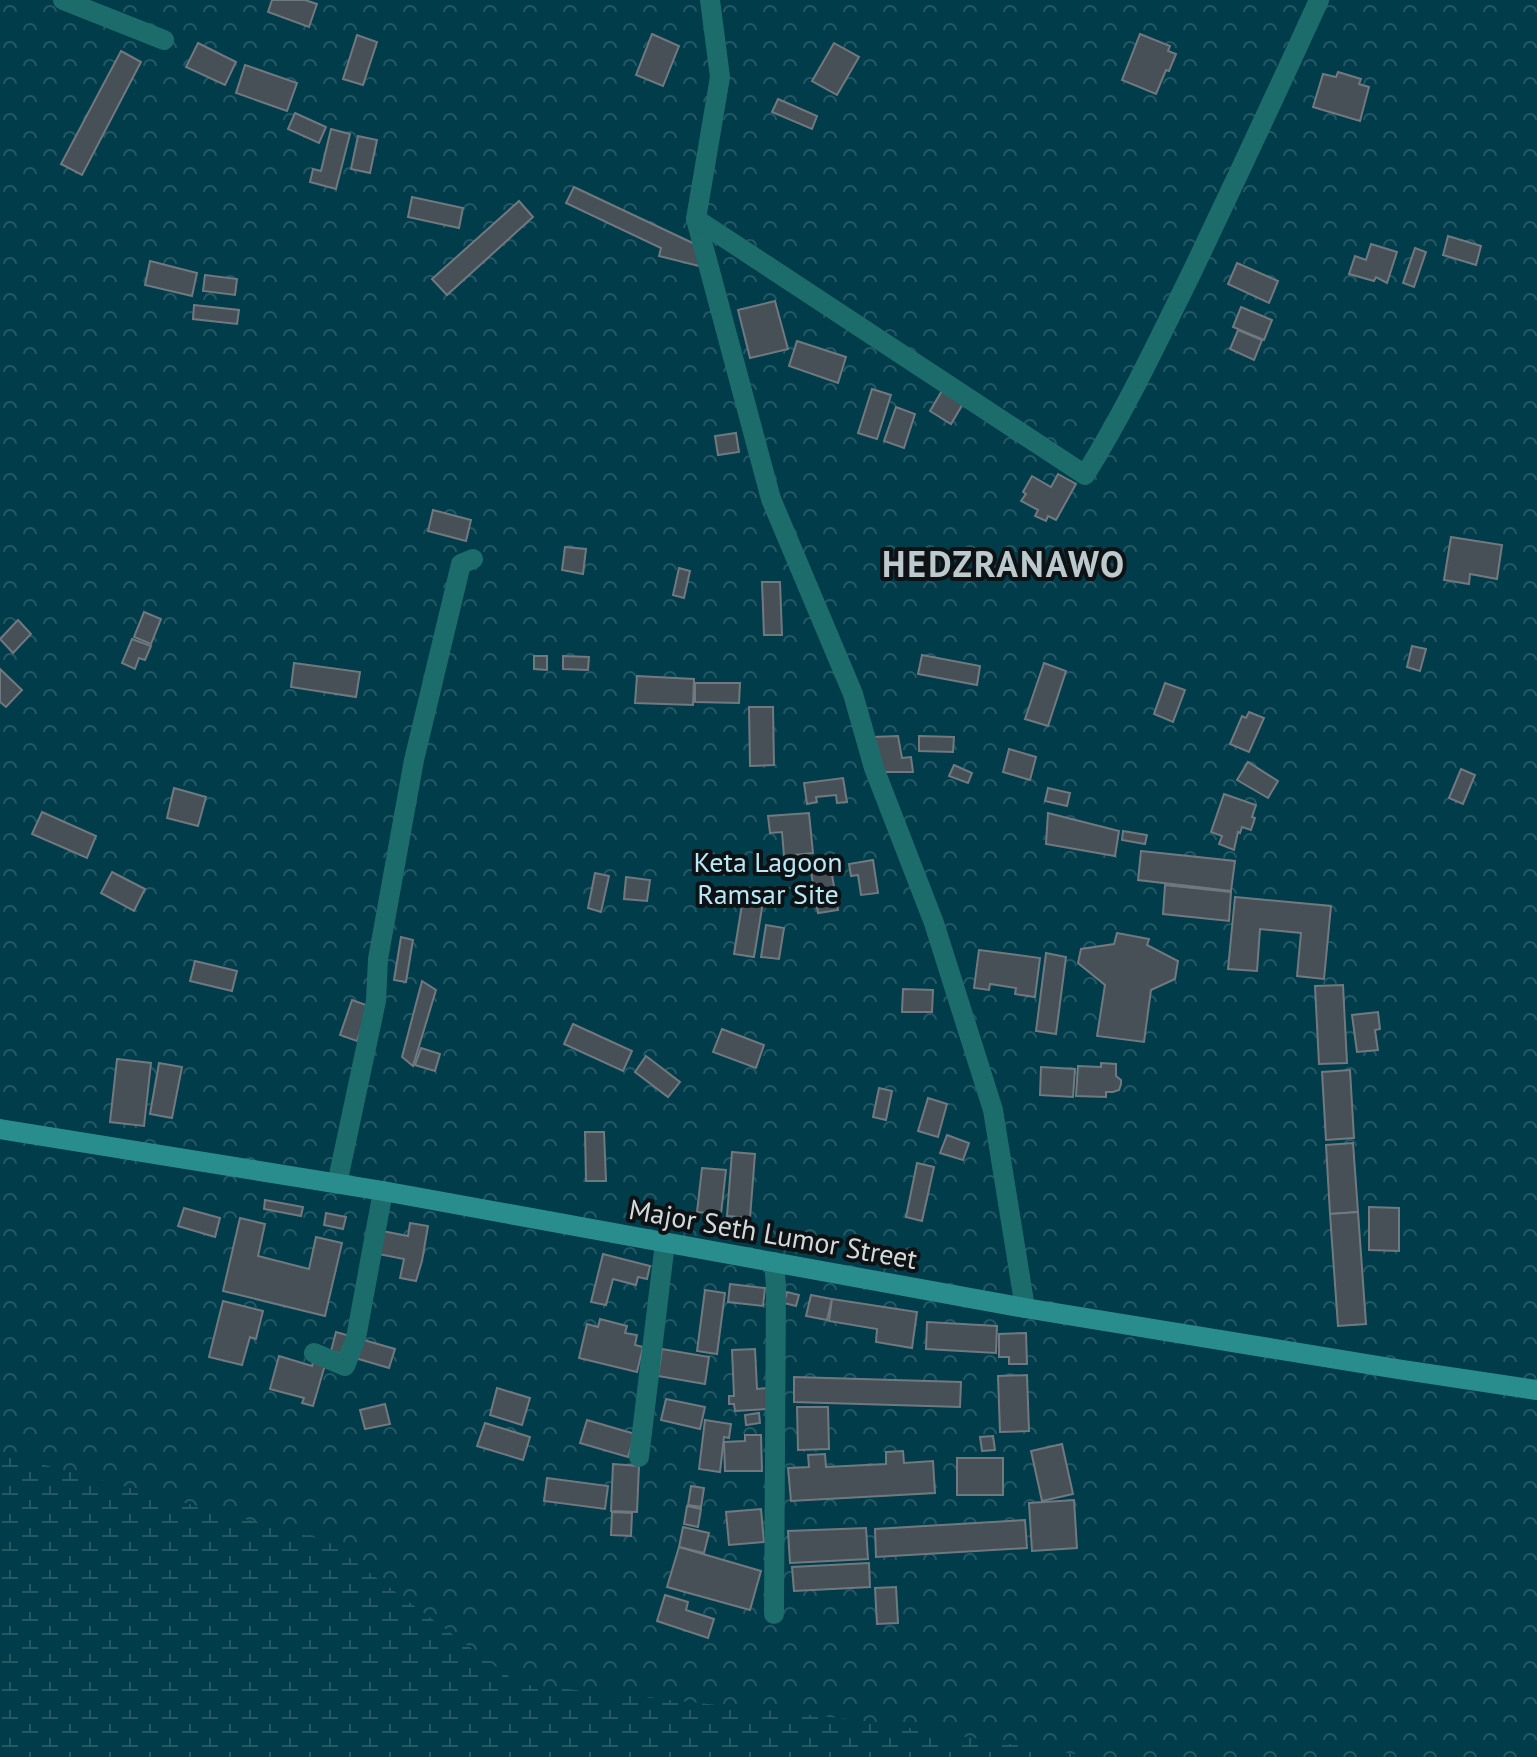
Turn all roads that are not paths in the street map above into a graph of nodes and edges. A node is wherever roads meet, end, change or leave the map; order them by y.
1 (63, 0) edge
2 (710, 0) edge
3 (1319, 0) edge
4 (164, 40) dead end
5 (696, 219) junction
6 (473, 559) dead end
7 (0, 1129) edge
8 (337, 1184) junction
9 (383, 1191) junction
10 (665, 1243) junction
11 (774, 1262) junction
12 (1025, 1308) junction
13 (314, 1353) dead end
14 (1537, 1390) edge
15 (639, 1457) dead end
16 (774, 1614) dead end

1 - 4 street
2 - 5 street
3 - 5 street
5 - 12 street
6 - 8 street
7 - 8 main road, Major Seth Lumor Street
8 - 9 main road, Major Seth Lumor Street
9 - 10 main road, Major Seth Lumor Street
9 - 13 street
10 - 11 main road, Major Seth Lumor Street
10 - 15 street
11 - 12 main road, Major Seth Lumor Street
11 - 16 street
12 - 14 main road, Major Seth Lumor Street

